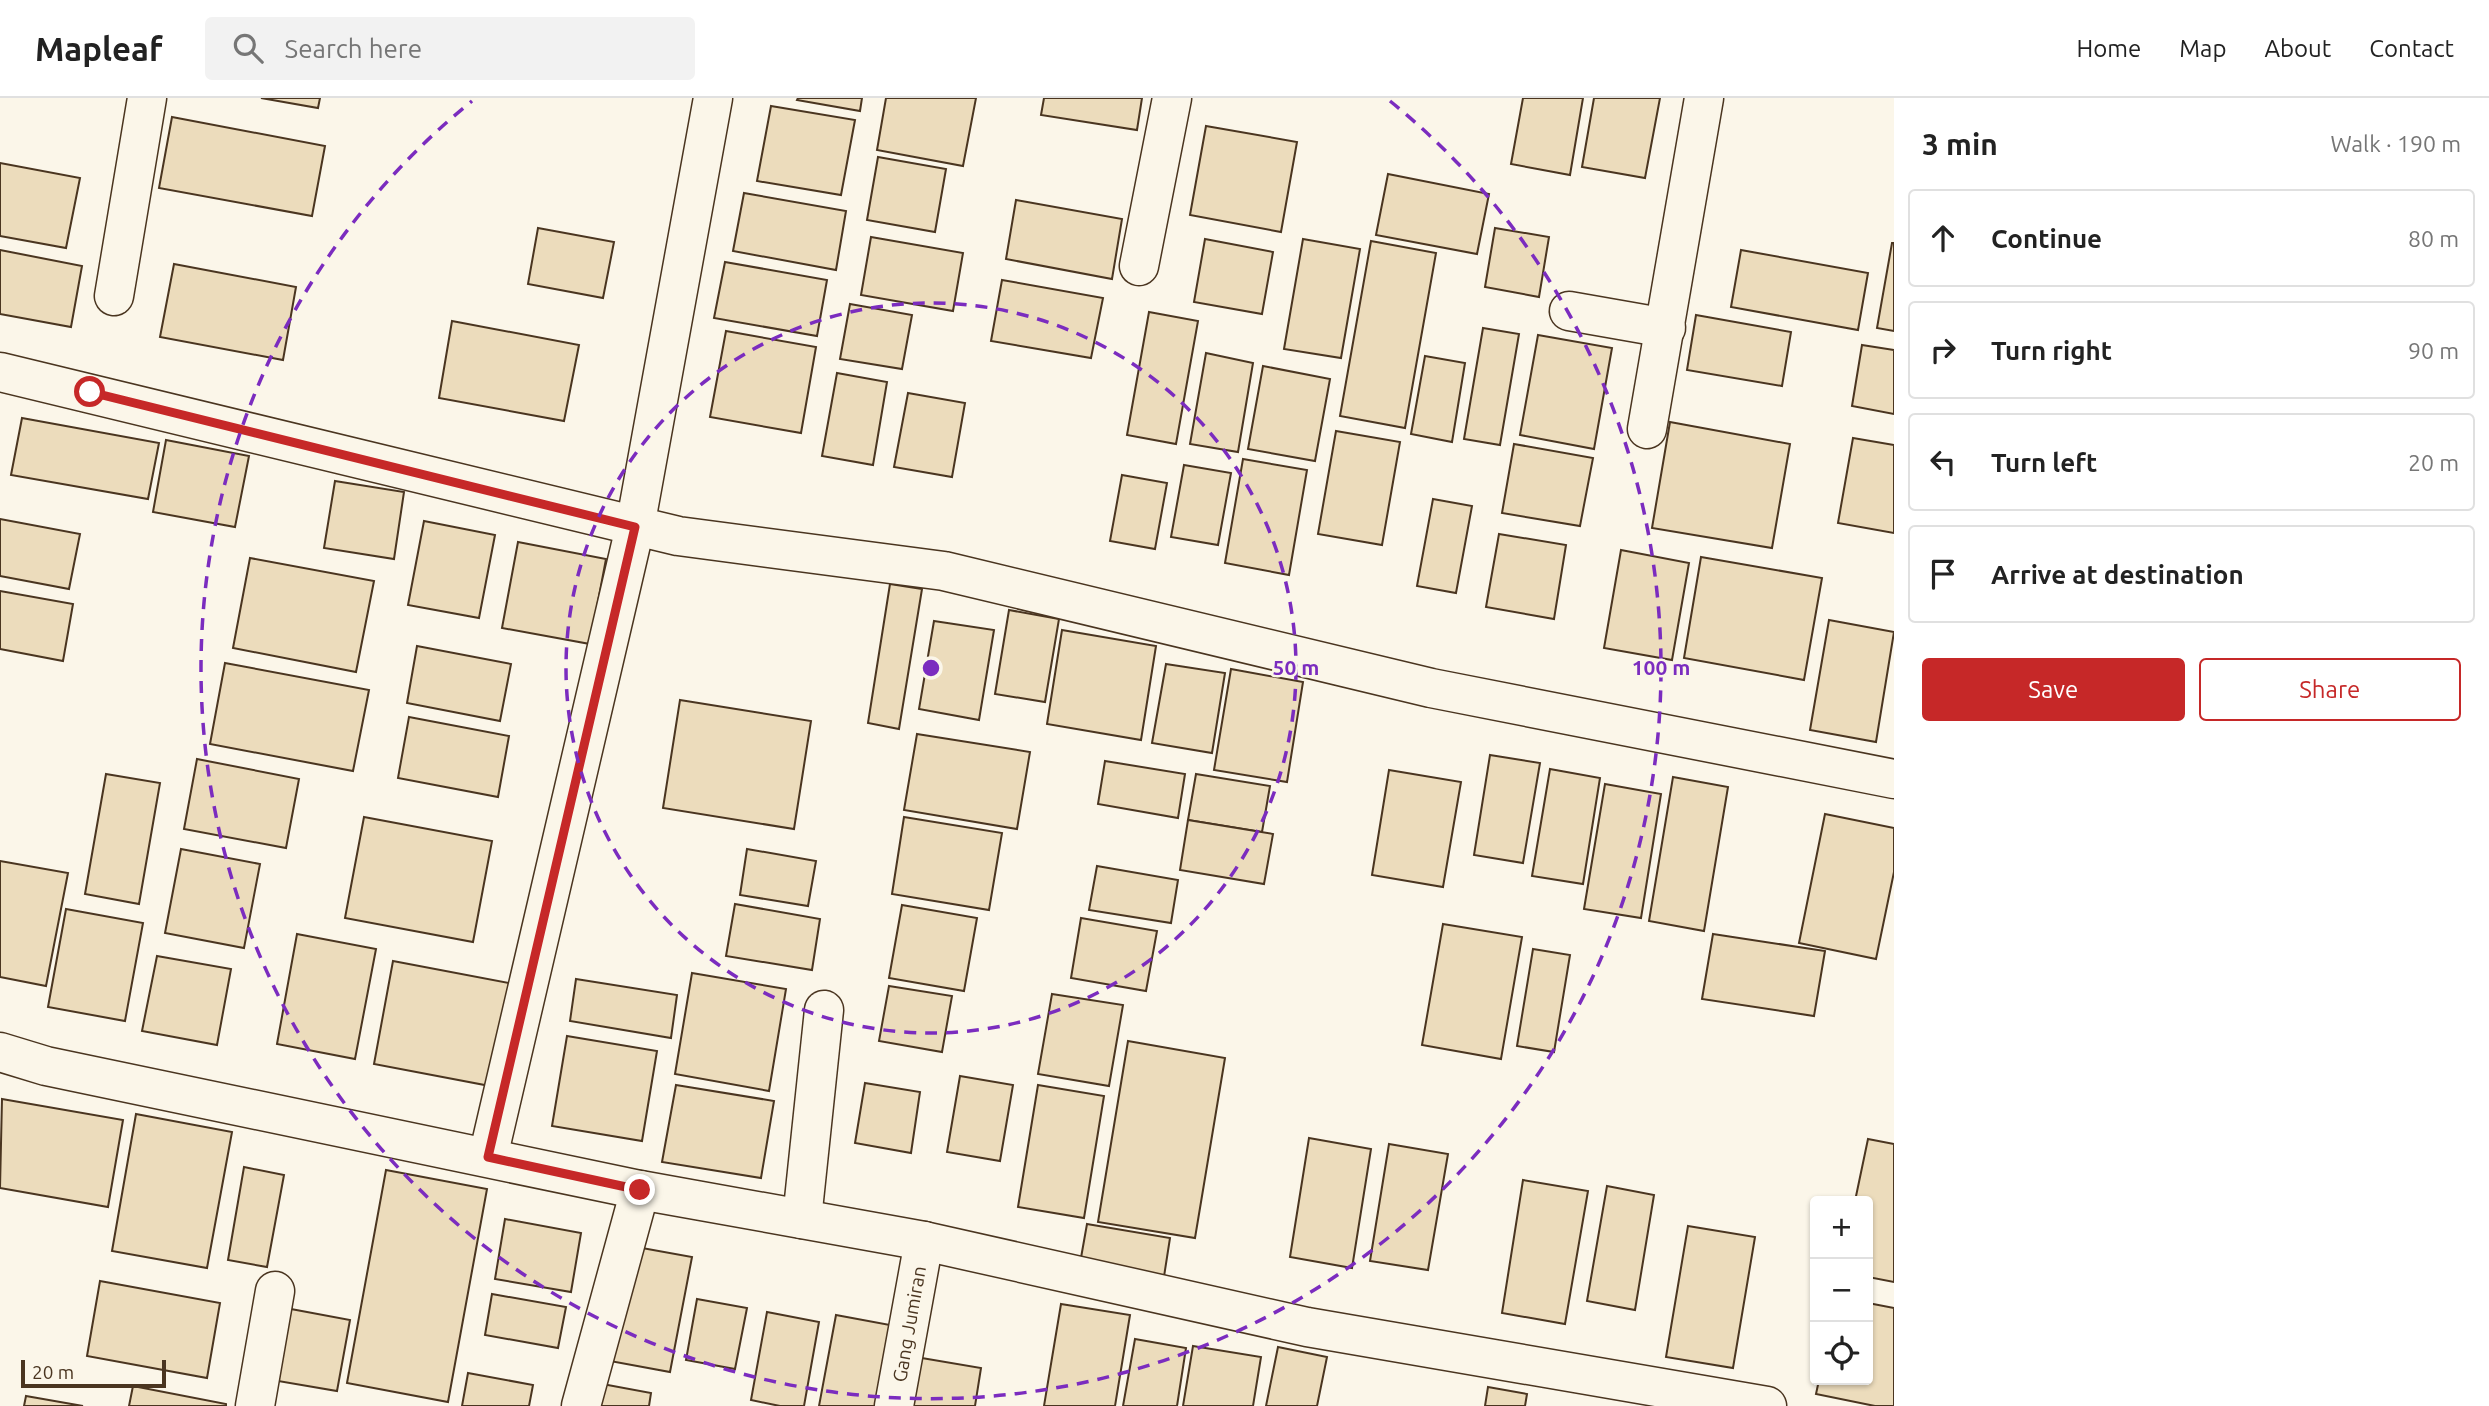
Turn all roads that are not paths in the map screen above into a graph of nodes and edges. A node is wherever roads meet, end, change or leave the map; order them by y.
1 (147, 98) edge
2 (713, 98) edge
3 (1172, 98) edge
4 (1704, 98) edge
5 (1139, 266) dead end
6 (114, 296) dead end
7 (1569, 311) dead end
8 (1666, 328) junction
9 (0, 372) edge
10 (1647, 429) dead end
11 (635, 527) junction
12 (1893, 770) edge
13 (824, 1010) dead end
14 (0, 1052) edge
15 (488, 1157) junction
16 (640, 1190) junction
17 (802, 1219) junction
18 (924, 1241) junction
19 (275, 1291) dead end
20 (255, 1406) edge
21 (581, 1406) edge
22 (894, 1406) edge
23 (1767, 1406) edge

1 - 6 street
2 - 11 street
3 - 5 street
4 - 8 street
7 - 8 street
8 - 10 street
9 - 11 street
11 - 12 street
11 - 15 street
13 - 17 street
14 - 15 street
15 - 16 street
16 - 17 street
16 - 21 street
17 - 18 street
18 - 22 street, Gang Jumiran
18 - 23 street
19 - 20 street

